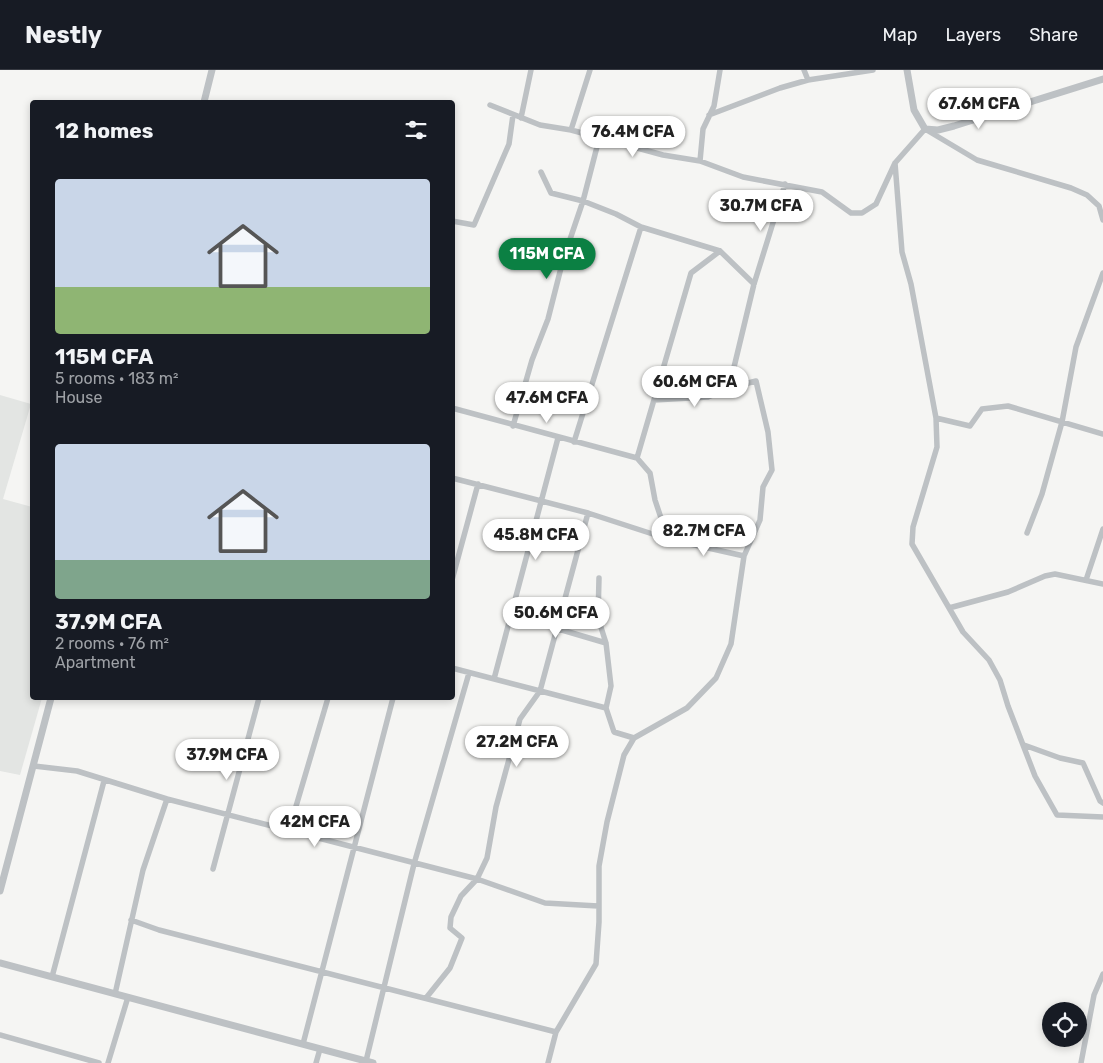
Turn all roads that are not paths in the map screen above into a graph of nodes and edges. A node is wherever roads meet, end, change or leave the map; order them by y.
1 (212, 70) edge
2 (531, 70) edge
3 (590, 70) edge
4 (720, 70) edge
5 (804, 70) edge
6 (873, 70) edge
7 (906, 70) edge
8 (1103, 79) edge
9 (808, 80) junction
10 (204, 100) edge
11 (490, 105) dead end
12 (514, 115) junction
13 (710, 115) junction
14 (521, 118) junction
15 (925, 129) junction
16 (571, 130) junction
17 (599, 139) junction
18 (700, 161) junction
19 (895, 163) junction
20 (541, 172) dead end
21 (785, 184) junction
22 (583, 201) junction
23 (1103, 220) edge
24 (455, 222) edge
25 (641, 227) junction
26 (720, 251) junction
27 (1103, 273) edge
28 (754, 284) junction
29 (729, 388) junction
30 (654, 400) junction
31 (455, 409) edge
32 (936, 418) junction
33 (1062, 422) junction
34 (513, 426) junction
35 (1103, 434) edge
36 (558, 438) junction
37 (574, 442) junction
38 (637, 458) junction
39 (455, 479) edge
40 (478, 484) junction
41 (541, 501) junction
42 (588, 513) junction
43 (1103, 530) edge
44 (1027, 533) dead end
45 (668, 539) junction
46 (744, 556) junction
47 (455, 569) edge
48 (599, 578) dead end
49 (1086, 580) junction
50 (1103, 584) edge
51 (949, 608) junction
52 (511, 615) junction
53 (557, 628) junction
54 (606, 643) junction
55 (455, 669) edge
56 (469, 673) junction
57 (494, 679) junction
58 (540, 691) junction
59 (50, 700) edge
60 (258, 700) edge
61 (327, 700) edge
62 (392, 700) edge
63 (606, 708) junction
64 (634, 738) junction
65 (1024, 745) junction
66 (34, 766) junction
67 (104, 781) junction
68 (167, 800) junction
69 (1103, 803) edge
70 (229, 814) junction
71 (1103, 817) edge
72 (289, 830) junction
73 (353, 848) junction
74 (414, 864) junction
75 (214, 869) dead end
76 (477, 878) junction
77 (0, 891) edge
78 (598, 906) junction
79 (132, 920) junction
80 (0, 963) edge
81 (324, 971) junction
82 (1103, 974) edge
83 (52, 977) junction
84 (385, 987) junction
85 (115, 994) junction
86 (128, 997) junction
87 (426, 998) junction
88 (556, 1032) junction
89 (0, 1035) edge
90 (303, 1044) junction
91 (320, 1049) junction
92 (370, 1062) edge
93 (99, 1063) edge
94 (108, 1063) edge
95 (316, 1063) edge
96 (548, 1063) edge
97 (1081, 1063) edge

1 - 10 street
2 - 14 street
3 - 16 street
4 - 13 street
5 - 9 street
6 - 9 street
7 - 15 street
8 - 15 street
9 - 13 street
11 - 12 street
12 - 14 street
12 - 24 street
13 - 18 street
14 - 16 street
15 - 19 street
15 - 23 street
16 - 17 street
17 - 18 street
17 - 22 street
18 - 21 street
19 - 21 street
19 - 32 street
20 - 22 street
21 - 28 street
22 - 25 street
22 - 34 street
25 - 26 street
25 - 37 street
26 - 28 street
26 - 30 street
27 - 33 street
28 - 29 street
29 - 30 street
29 - 46 street
30 - 38 street
31 - 34 street
32 - 33 street
32 - 51 street
33 - 35 street
33 - 44 street
34 - 36 street
36 - 37 street
36 - 41 street
37 - 38 street
38 - 45 street
39 - 40 street
40 - 41 street
40 - 47 street
41 - 42 street
41 - 52 street
42 - 45 street
42 - 53 street
43 - 49 street
45 - 46 street
46 - 64 street
48 - 54 street
49 - 50 street
49 - 51 street
51 - 65 street
52 - 53 street
52 - 57 street
53 - 54 street
53 - 58 street
54 - 63 street
55 - 56 street
56 - 57 street
56 - 74 street
57 - 58 street
58 - 63 street
58 - 76 street
59 - 66 street
60 - 70 street
61 - 72 street
62 - 73 street
63 - 64 street
64 - 78 street
65 - 69 street
65 - 71 street
66 - 67 street
66 - 77 street
67 - 68 street
67 - 83 street
68 - 70 street
68 - 79 street
70 - 72 street
70 - 75 street
72 - 73 street
73 - 74 street
73 - 81 street
74 - 76 street
74 - 84 street
76 - 78 street
76 - 87 street
78 - 88 street
79 - 81 street
79 - 85 street
80 - 83 street
81 - 84 street
81 - 90 street
82 - 97 street
83 - 85 street
84 - 87 street
84 - 92 street
85 - 86 street
86 - 90 street
86 - 94 street
87 - 88 street
88 - 96 street
89 - 93 street
90 - 91 street
91 - 92 street
91 - 95 street

